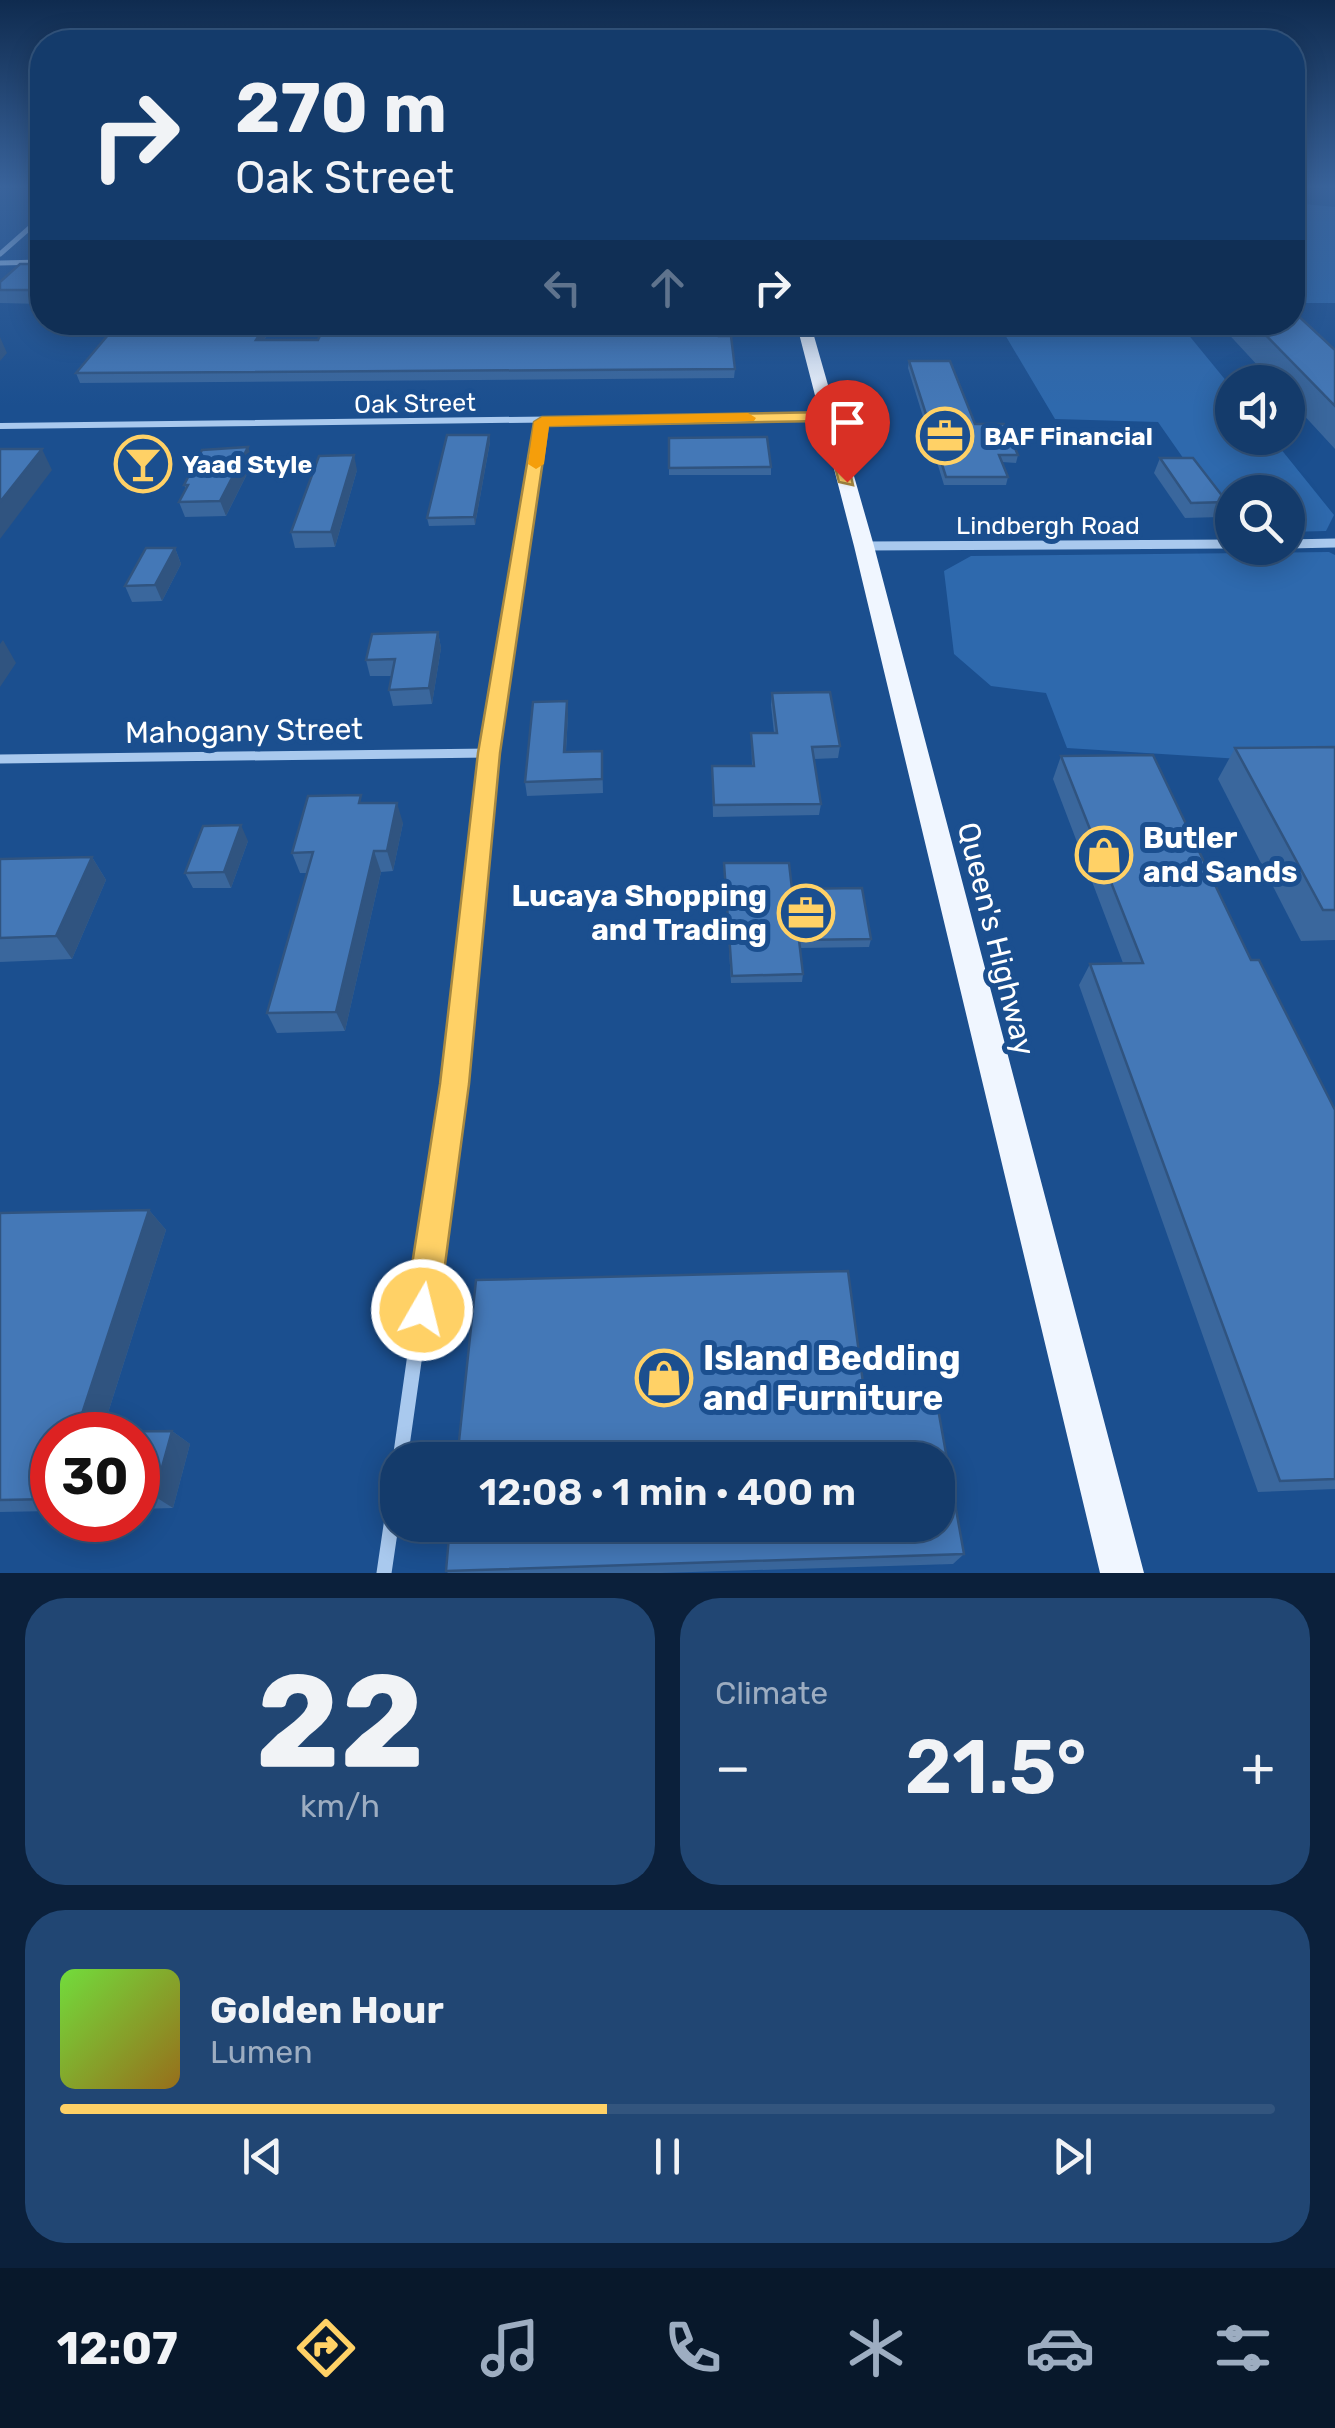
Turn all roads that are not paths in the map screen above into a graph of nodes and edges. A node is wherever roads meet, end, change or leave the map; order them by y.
1 (30, 262) edge
2 (0, 263) edge
3 (807, 335) edge
4 (830, 416) junction
5 (542, 422) junction
6 (0, 426) edge
7 (1335, 543) edge
8 (1215, 544) edge
9 (1305, 544) edge
10 (864, 546) junction
11 (489, 753) junction
12 (0, 758) edge
13 (403, 1442) edge
14 (389, 1542) edge
15 (384, 1573) edge
16 (1122, 1573) edge

1 - 2 street
3 - 4 main road, Queen's Highway
4 - 5 street, Oak Street
4 - 10 main road, Queen's Highway
5 - 6 street, Oak Street
5 - 11 street
7 - 9 street
8 - 10 street, Lindbergh Road
10 - 16 main road, Queen's Highway
11 - 12 street, Mahogany Street
11 - 13 street
14 - 15 street

